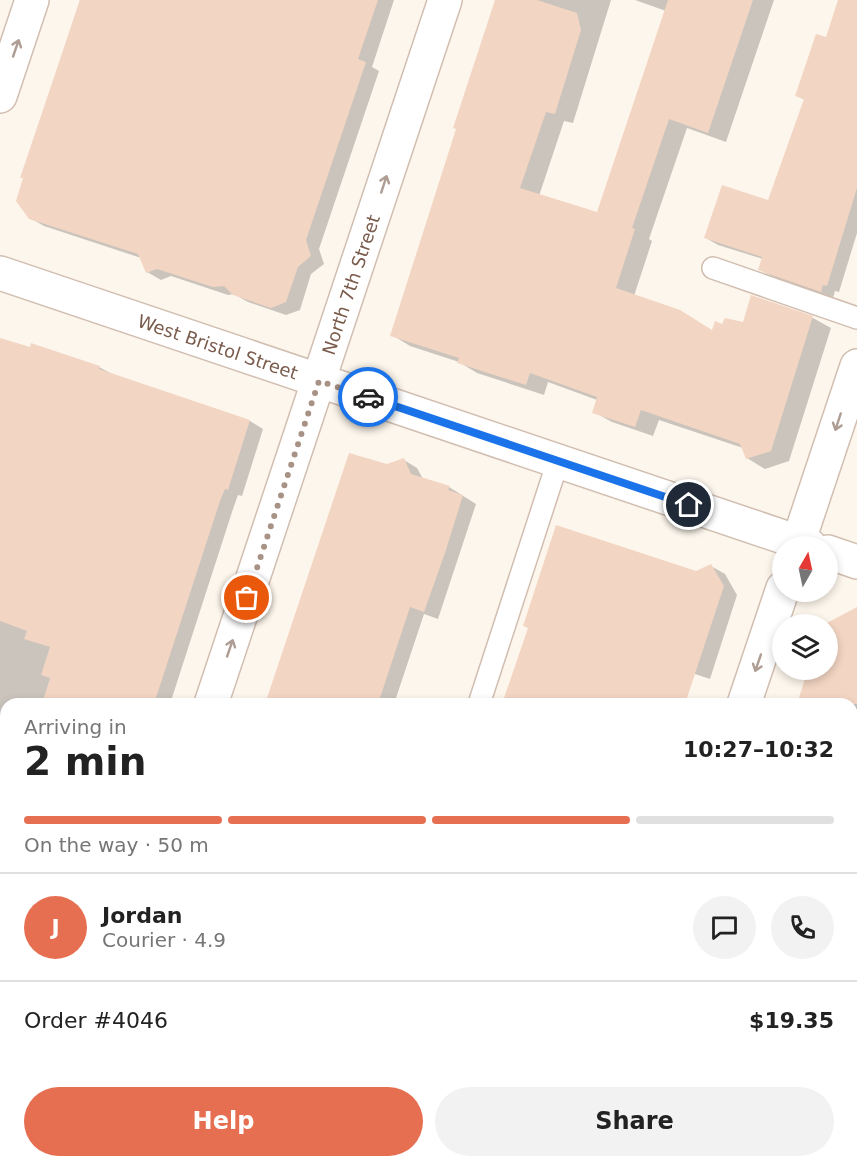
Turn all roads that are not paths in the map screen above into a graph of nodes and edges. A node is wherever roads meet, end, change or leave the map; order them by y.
1 (32, 0) edge
2 (445, 0) edge
3 (0, 96) edge
4 (713, 268) dead end
5 (0, 273) edge
6 (857, 318) edge
7 (857, 366) edge
8 (319, 381) junction
9 (558, 461) junction
10 (776, 536) edge
11 (811, 536) edge
12 (838, 556) edge
13 (857, 562) edge
14 (778, 602) edge
15 (213, 698) edge
16 (481, 698) edge
17 (746, 698) edge

3 -> 1 street
8 -> 2 street, North 7th Street
4 - 6 lane
5 - 8 street, West Bristol Street
7 -> 11 street
8 - 9 street, West Bristol Street
15 -> 8 street, North 7th Street
9 - 10 street, West Bristol Street
9 - 16 lane
12 - 13 street, West Bristol Street
14 -> 17 street

